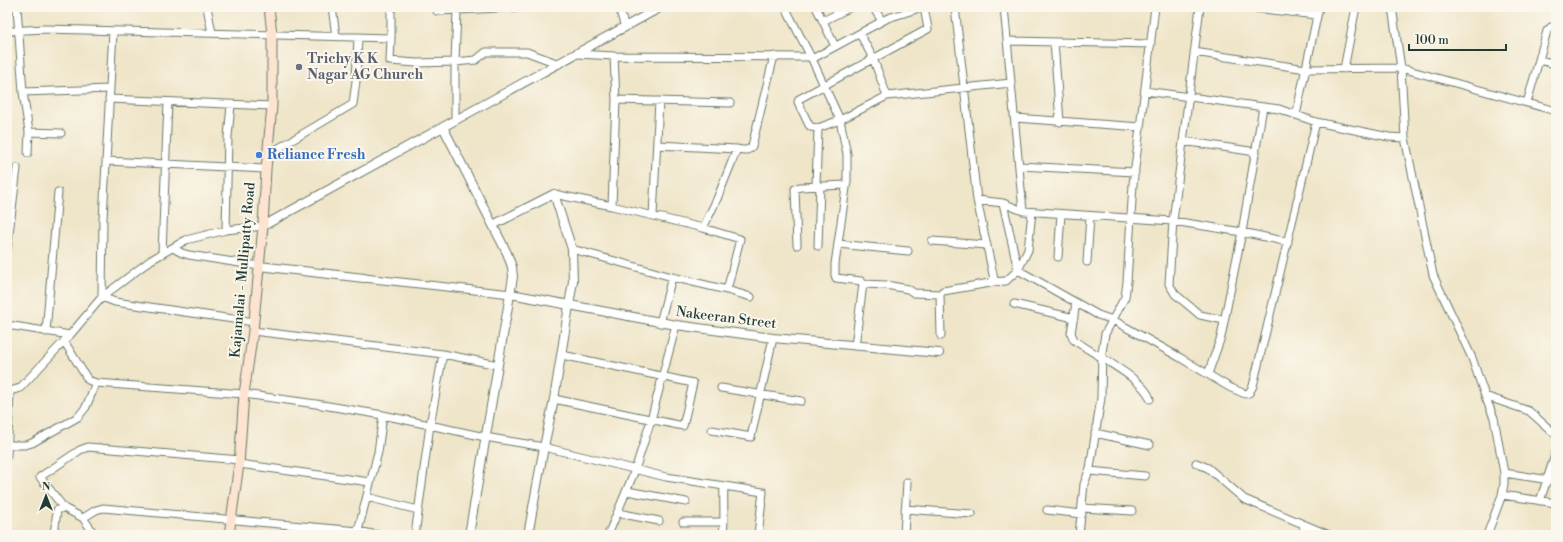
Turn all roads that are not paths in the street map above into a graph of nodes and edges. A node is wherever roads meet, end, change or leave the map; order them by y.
1 (16, 7) edge
2 (207, 7) edge
3 (269, 7) edge
4 (332, 7) edge
5 (391, 7) edge
6 (437, 7) edge
7 (521, 7) edge
8 (618, 7) edge
9 (661, 7) edge
10 (785, 7) edge
11 (816, 7) edge
12 (851, 7) edge
13 (873, 7) edge
14 (894, 7) edge
15 (923, 7) edge
16 (955, 7) edge
17 (1004, 7) edge
18 (1155, 7) edge
19 (1200, 7) edge
20 (1246, 7) edge
21 (1319, 7) edge
22 (1356, 7) edge
23 (1392, 7) edge
24 (457, 11) junction
25 (896, 15) junction
26 (1317, 15) junction
27 (823, 21) junction
28 (882, 21) junction
29 (1556, 27) edge
30 (625, 28) junction
31 (7, 31) edge
32 (18, 31) junction
33 (113, 31) junction
34 (212, 33) junction
35 (272, 34) junction
36 (860, 34) junction
37 (336, 36) junction
38 (358, 37) junction
39 (391, 38) junction
40 (1007, 41) junction
41 (1054, 42) junction
42 (1151, 44) junction
43 (835, 46) junction
44 (1194, 52) junction
45 (577, 54) junction
46 (614, 56) junction
47 (774, 56) junction
48 (811, 58) junction
49 (873, 58) junction
50 (1539, 60) junction
51 (455, 62) junction
52 (559, 64) junction
53 (1556, 64) edge
54 (1401, 68) junction
55 (1306, 69) junction
56 (1344, 69) junction
57 (1011, 83) junction
58 (824, 86) junction
59 (965, 88) junction
60 (110, 89) junction
61 (1145, 91) junction
62 (24, 92) junction
63 (887, 96) junction
64 (1188, 96) junction
65 (109, 99) junction
66 (616, 100) junction
67 (659, 101) junction
68 (168, 102) junction
69 (1526, 103) junction
70 (730, 104) dead end
71 (231, 105) junction
72 (272, 106) junction
73 (1262, 107) junction
74 (1556, 111) edge
75 (1296, 116) junction
76 (1015, 118) junction
77 (455, 120) junction
78 (840, 120) junction
79 (1060, 122) junction
80 (1316, 122) junction
81 (443, 127) junction
82 (1141, 127) junction
83 (818, 128) junction
84 (29, 132) junction
85 (61, 133) dead end
86 (1405, 138) junction
87 (1183, 141) junction
88 (657, 145) junction
89 (737, 149) junction
90 (1256, 152) junction
91 (28, 153) dead end
92 (267, 155) junction
93 (106, 161) junction
94 (165, 164) junction
95 (1019, 166) junction
96 (228, 167) junction
97 (17, 168) dead end
98 (266, 169) junction
99 (1135, 172) junction
100 (846, 185) junction
101 (818, 186) junction
102 (58, 192) dead end
103 (554, 194) junction
104 (977, 200) junction
105 (1003, 203) junction
106 (612, 206) junction
107 (1024, 211) junction
108 (1032, 212) junction
109 (1061, 214) junction
110 (653, 216) junction
111 (1090, 216) junction
112 (1130, 218) junction
113 (1173, 220) junction
114 (493, 225) junction
115 (263, 226) junction
116 (703, 228) junction
117 (226, 230) junction
118 (1242, 232) junction
119 (932, 241) dead end
120 (1288, 242) junction
121 (838, 244) junction
122 (797, 245) dead end
123 (987, 245) junction
124 (818, 246) dead end
125 (172, 248) junction
126 (572, 249) junction
127 (7, 250) edge
128 (908, 251) dead end
129 (162, 253) junction
130 (1058, 257) dead end
131 (1087, 262) dead end
132 (259, 266) junction
133 (1018, 270) junction
134 (672, 277) junction
135 (364, 278) joint
136 (992, 282) junction
137 (863, 284) junction
138 (727, 290) junction
139 (511, 294) junction
140 (940, 294) junction
141 (102, 297) junction
142 (751, 297) dead end
143 (1076, 303) junction
144 (1014, 304) dead end
145 (570, 305) junction
146 (1074, 318) junction
147 (1113, 320) junction
148 (1224, 320) junction
149 (660, 323) junction
150 (7, 325) edge
151 (676, 325) junction
152 (253, 326) junction
153 (46, 332) junction
154 (70, 336) junction
155 (941, 336) dead end
156 (773, 338) junction
157 (64, 341) junction
158 (855, 346) junction
159 (939, 353) dead end
160 (443, 354) junction
161 (562, 355) junction
162 (1102, 358) junction
163 (498, 365) junction
164 (1208, 374) junction
165 (662, 376) junction
166 (96, 383) junction
167 (721, 388) dead end
168 (8, 392) edge
169 (244, 394) junction
170 (761, 394) junction
171 (1485, 396) junction
172 (554, 399) junction
173 (1150, 399) dead end
174 (801, 401) dead end
175 (383, 415) junction
176 (651, 420) junction
177 (430, 425) junction
178 (712, 430) dead end
179 (1095, 433) junction
180 (1556, 434) edge
181 (485, 437) junction
182 (8, 445) edge
183 (1150, 445) dead end
184 (544, 447) junction
185 (1556, 452) edge
186 (7, 454) edge
187 (240, 462) junction
188 (1196, 463) dead end
189 (635, 470) junction
190 (1089, 471) junction
191 (1504, 473) junction
192 (1145, 476) dead end
193 (1547, 479) junction
194 (1556, 481) edge
195 (370, 482) junction
196 (907, 482) dead end
197 (724, 486) junction
198 (627, 491) junction
199 (1502, 495) junction
200 (367, 497) junction
201 (1540, 501) junction
202 (686, 502) dead end
203 (1556, 503) edge
204 (64, 508) junction
205 (905, 509) junction
206 (418, 510) junction
207 (1047, 510) dead end
208 (1082, 511) junction
209 (1132, 511) dead end
210 (618, 513) junction
211 (972, 514) dead end
212 (83, 518) junction
213 (232, 519) junction
214 (659, 521) dead end
215 (683, 522) dead end
216 (724, 522) junction
217 (1303, 524) junction
218 (358, 530) junction
219 (528, 533) edge
220 (54, 535) edge
221 (95, 535) edge
222 (229, 535) edge
223 (377, 535) edge
224 (415, 535) edge
225 (469, 535) edge
226 (543, 535) edge
227 (608, 535) edge
228 (722, 535) edge
229 (758, 535) edge
230 (904, 535) edge
231 (1079, 535) edge
232 (1305, 535) edge
233 (1329, 535) edge
234 (1487, 535) edge

1 - 32 street
2 - 34 street
3 - 35 main road, Kajamalai - Mullipatty Road
4 - 37 street
5 - 39 street
6 - 24 street
7 - 24 street
8 - 30 street
9 - 30 street
10 - 48 street
11 - 27 street
12 - 27 street
13 - 28 street
14 - 25 street
15 - 25 street
15 - 49 street
16 - 59 street
17 - 40 street
18 - 42 street
19 - 44 street
20 - 26 street
21 - 26 street
22 - 56 street
23 - 54 street
24 - 51 street
25 - 28 street
26 - 55 street
27 - 43 street
28 - 36 street
29 - 50 street
30 - 45 street
31 - 32 street
32 - 33 street
32 - 62 street
33 - 34 street
33 - 60 street
34 - 35 street
35 - 37 street
35 - 72 main road, Kajamalai - Mullipatty Road
36 - 43 street
36 - 49 street
37 - 38 street
38 - 39 street
38 - 92 street
39 - 51 street
40 - 41 street
40 - 57 street
41 - 42 street
41 - 79 street
42 - 61 street
43 - 48 street
44 - 55 street
44 - 64 street
45 - 46 street
45 - 52 street
46 - 47 street
46 - 66 street
47 - 48 street
47 - 89 street
48 - 58 street
49 - 58 street
49 - 63 street
50 - 53 street
50 - 69 street
51 - 52 street
51 - 77 street
52 - 77 street
54 - 56 street
54 - 69 street
54 - 86 street
55 - 56 street
55 - 75 street
57 - 59 street
57 - 76 street
58 - 78 street
58 - 83 street
59 - 63 street
59 - 104 street
60 - 62 street
60 - 65 street
61 - 64 street
61 - 82 street
62 - 84 street
63 - 78 street
64 - 73 street
64 - 87 street
65 - 68 street
65 - 93 street
66 - 67 street
66 - 106 street
67 - 70 street
67 - 88 street
68 - 71 street
68 - 94 street
69 - 74 street
71 - 72 street
71 - 96 street
72 - 92 main road, Kajamalai - Mullipatty Road
73 - 75 street
73 - 90 street
75 - 80 street
76 - 79 street
76 - 95 street
77 - 81 street
78 - 83 street
78 - 100 street
79 - 82 street
80 - 86 street
80 - 120 street
81 - 114 street
81 - 115 street
82 - 99 street
83 - 101 street
84 - 85 street
84 - 91 street
86 - 171 street
87 - 90 street
87 - 113 street
88 - 89 street
88 - 110 street
89 - 116 street
90 - 118 street
92 - 98 main road, Kajamalai - Mullipatty Road
93 - 94 street
93 - 141 street
94 - 96 street
94 - 129 street
95 - 99 street
95 - 107 street
96 - 98 street
96 - 117 street
97 - 127 street
98 - 115 main road, Kajamalai - Mullipatty Road
99 - 112 street
100 - 101 street
100 - 121 street
101 - 122 street
101 - 124 street
102 - 153 street
103 - 106 street
103 - 114 street
103 - 126 street
104 - 105 street
104 - 123 street
105 - 107 street
105 - 133 street
106 - 110 street
107 - 108 street
108 - 109 street
108 - 133 street
109 - 111 street
109 - 130 street
110 - 116 street
111 - 112 street
111 - 131 street
112 - 113 street
112 - 147 street
113 - 118 street
113 - 148 street
114 - 139 street
115 - 117 street
115 - 132 main road, Kajamalai - Mullipatty Road
116 - 138 street
117 - 125 street
118 - 120 street
118 - 148 street
119 - 123 street
120 - 164 street
121 - 128 street
121 - 137 street
123 - 136 street
125 - 129 street
125 - 132 street
126 - 134 street
126 - 145 street
129 - 141 street
132 - 135 street
132 - 152 main road, Kajamalai - Mullipatty Road
133 - 136 street
133 - 143 street
134 - 138 street
134 - 149 street
135 - 139 street
136 - 140 street
137 - 140 street
137 - 158 street
138 - 142 street
139 - 145 street, Nakeeran Street
139 - 163 street
140 - 155 street
141 - 152 street
141 - 154 street
143 - 146 street
143 - 147 street
144 - 146 street
145 - 149 street, Nakeeran Street
145 - 161 street
146 - 162 street
147 - 162 street
147 - 164 street
148 - 164 street
149 - 151 street, Nakeeran Street
150 - 153 street
151 - 156 street, Nakeeran Street
151 - 165 street
152 - 160 street
152 - 169 main road, Kajamalai - Mullipatty Road
153 - 154 street
154 - 157 street
156 - 158 street, Nakeeran Street
156 - 170 street
157 - 166 street
157 - 168 street
158 - 159 street, Nakeeran Street
160 - 163 street
160 - 177 street
161 - 165 street
161 - 172 street
162 - 173 street
162 - 179 street
163 - 181 street
165 - 176 street
165 - 176 street
166 - 169 street
166 - 182 street
167 - 170 street
168 - 182 street
169 - 175 street
169 - 187 main road, Kajamalai - Mullipatty Road
170 - 174 street
170 - 178 street
171 - 180 street
171 - 191 street
172 - 176 street
172 - 184 street
175 - 177 street
175 - 195 street
176 - 189 street
177 - 181 street
177 - 206 street
179 - 183 street
179 - 190 street
181 - 184 street
181 - 225 street
182 - 186 street
184 - 189 street
184 - 219 street
185 - 193 street
187 - 195 street
187 - 204 street
187 - 213 main road, Kajamalai - Mullipatty Road
188 - 217 street
189 - 197 street
189 - 198 street
190 - 192 street
190 - 208 street
191 - 193 street
191 - 199 street
193 - 194 street
193 - 201 street
195 - 200 street
196 - 205 street
197 - 216 street
197 - 229 street
198 - 202 street
198 - 210 street
199 - 201 street
199 - 234 street
200 - 206 street
200 - 218 street
201 - 203 street
204 - 212 street
204 - 220 street
205 - 211 street
205 - 230 street
206 - 224 street
207 - 208 street
208 - 209 street
208 - 231 street
210 - 214 street
210 - 227 street
212 - 213 street
212 - 221 street
213 - 218 street
213 - 222 main road, Kajamalai - Mullipatty Road
215 - 216 street
216 - 228 street
217 - 232 street
217 - 233 street
218 - 223 street
219 - 226 street

